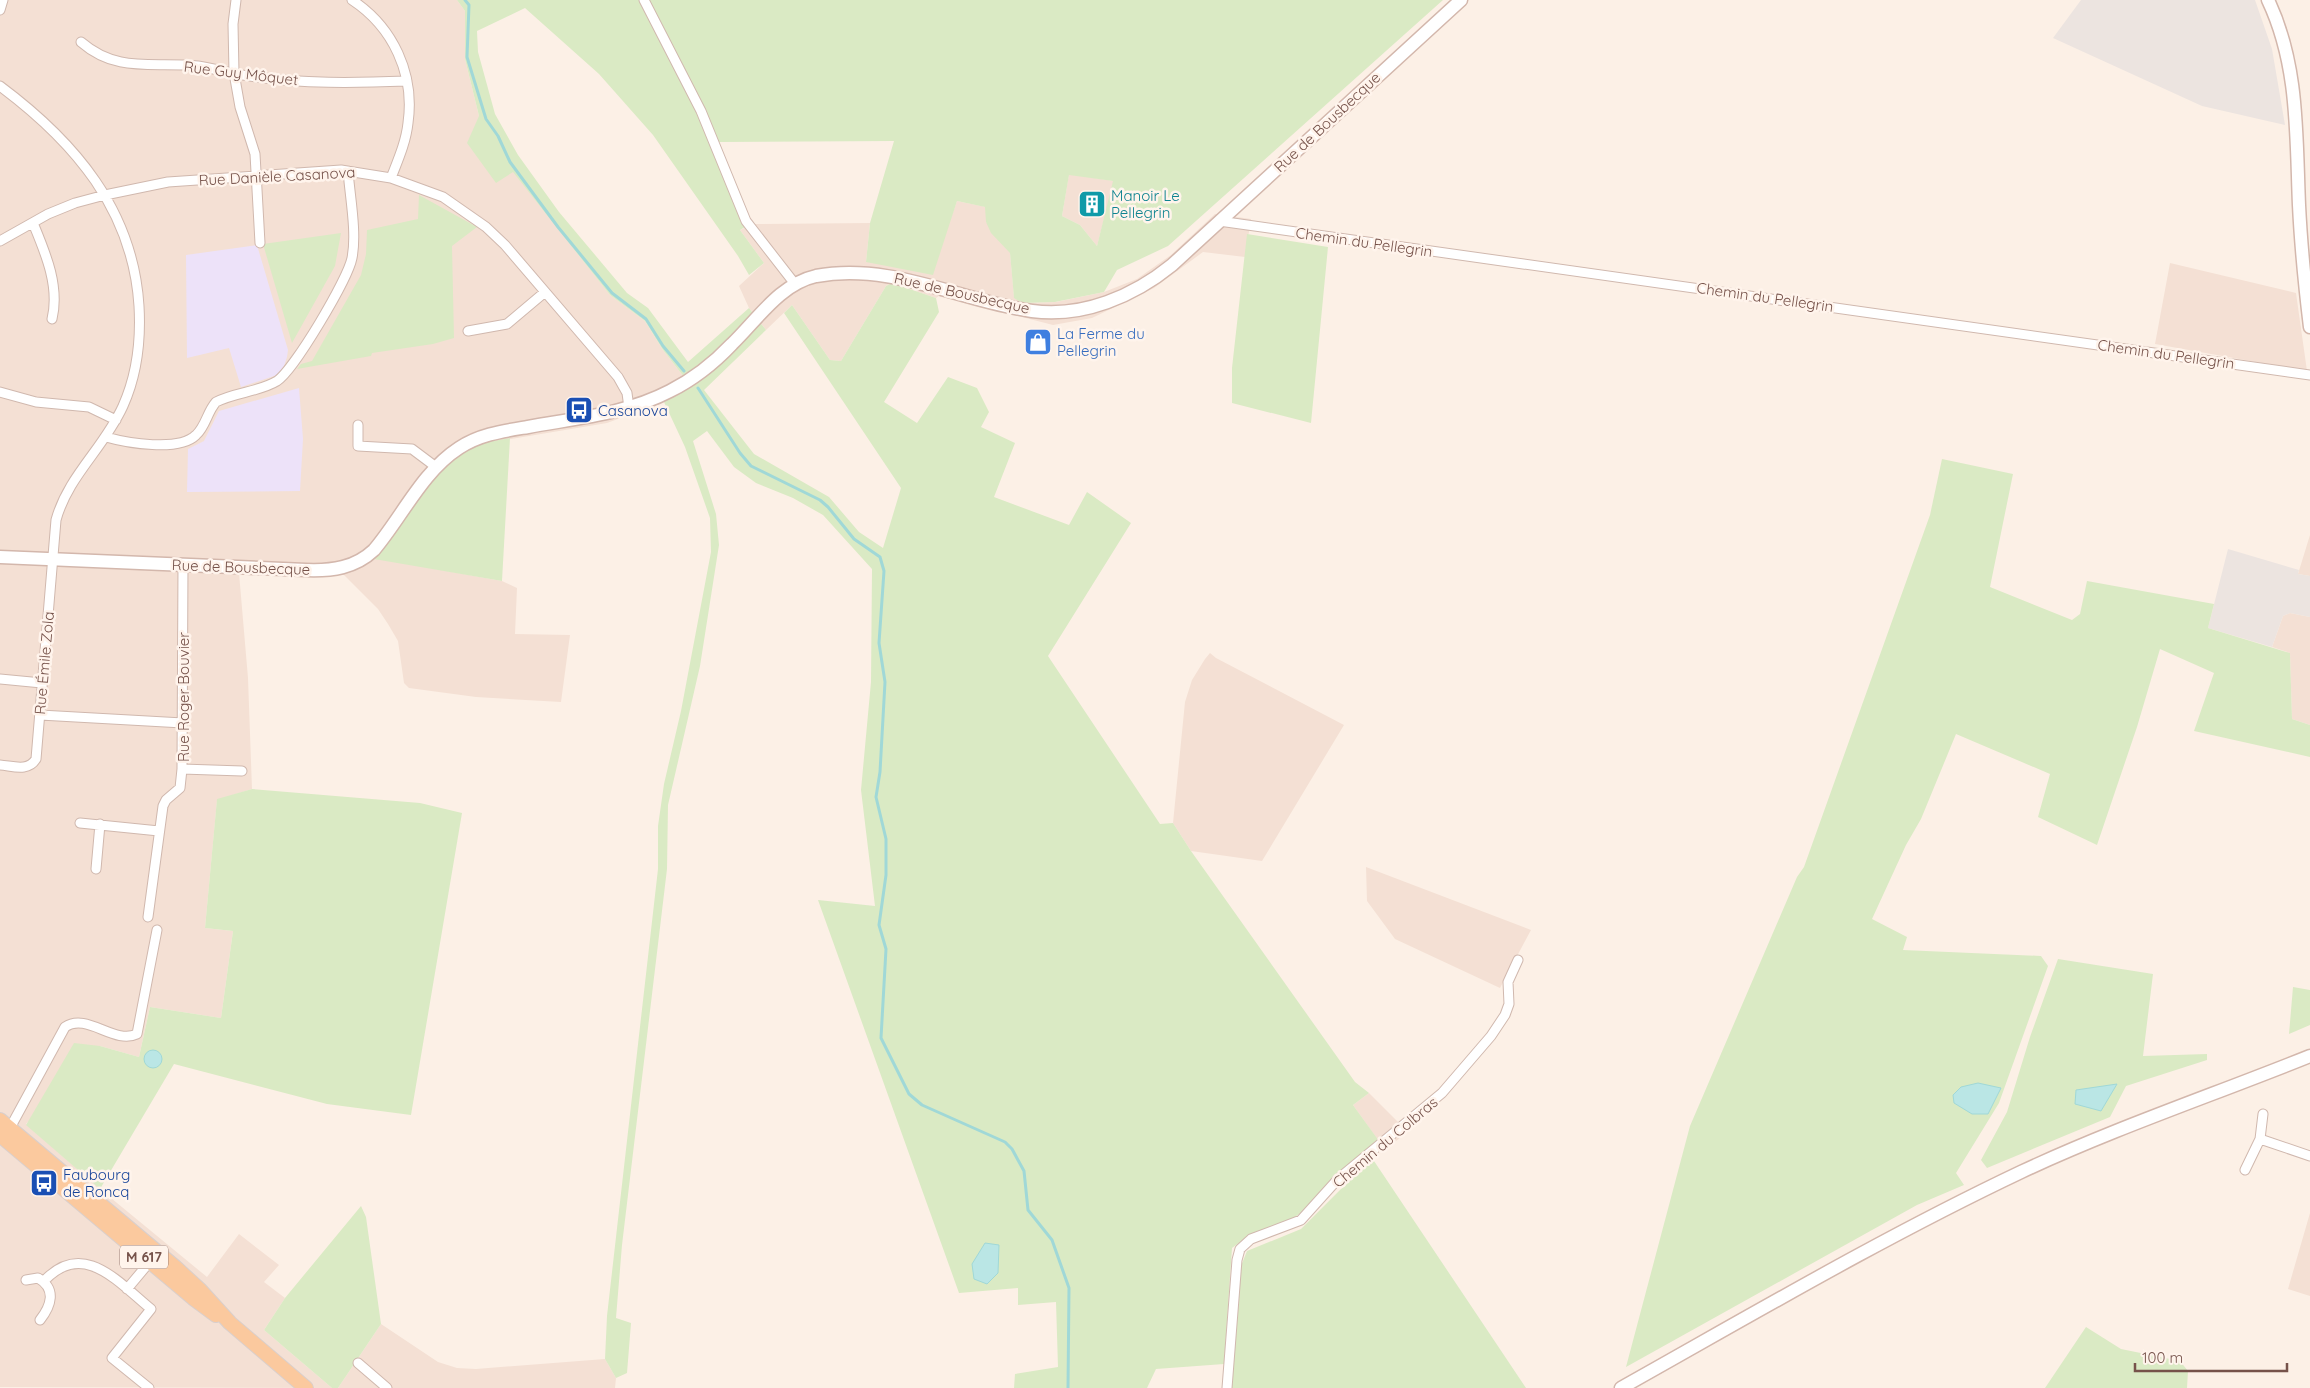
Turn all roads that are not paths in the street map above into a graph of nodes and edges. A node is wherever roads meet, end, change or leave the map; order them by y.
1 (3, 0) edge
2 (236, 0) edge
3 (352, 0) edge
4 (644, 0) edge
5 (1461, 0) edge
6 (2268, 0) edge
7 (0, 10) edge
8 (81, 42) dead end
9 (234, 73) junction
10 (407, 81) junction
11 (0, 86) edge
12 (348, 171) junction
13 (257, 176) junction
14 (391, 178) junction
15 (105, 195) junction
16 (1219, 221) junction
17 (33, 223) junction
18 (0, 241) edge
19 (260, 243) dead end
20 (794, 284) junction
21 (2308, 291) edge
22 (545, 292) junction
23 (52, 319) dead end
24 (2310, 327) edge
25 (468, 331) dead end
26 (2310, 375) edge
27 (0, 392) edge
28 (629, 408) junction
29 (116, 420) junction
30 (358, 425) dead end
31 (106, 437) junction
32 (436, 467) junction
33 (0, 557) edge
34 (53, 559) junction
35 (183, 565) junction
36 (0, 678) edge
37 (42, 683) junction
38 (40, 715) junction
39 (183, 723) junction
40 (0, 765) edge
41 (182, 769) junction
42 (242, 772) dead end
43 (80, 822) dead end
44 (100, 824) junction
45 (160, 831) junction
46 (96, 869) dead end
47 (148, 917) dead end
48 (157, 930) dead end
49 (1518, 960) dead end
50 (2309, 1057) edge
51 (2262, 1114) dead end
52 (3, 1127) edge
53 (2260, 1139) junction
54 (2310, 1156) edge
55 (2245, 1170) dead end
56 (154, 1257) junction
57 (26, 1280) dead end
58 (44, 1281) junction
59 (127, 1289) junction
60 (40, 1320) dead end
61 (358, 1363) dead end
62 (149, 1388) edge
63 (306, 1388) edge
64 (387, 1388) edge
65 (1227, 1388) edge
66 (1621, 1388) edge

1 - 7 street
2 - 9 street
3 - 10 street
4 - 20 street
5 - 16 street, Rue de Bousbecque
6 - 21 street
8 - 9 street, Rue Guy Môquet
9 - 10 street, Rue Guy Môquet
9 - 13 street
10 - 14 street
11 - 15 street, Rue Émile Zola
12 - 13 street, Rue Danièle Casanova
12 - 14 street, Rue Danièle Casanova
12 - 31 street
13 - 15 street, Rue Danièle Casanova
13 - 19 street
14 - 22 street, Rue Danièle Casanova
15 - 17 street, Rue Danièle Casanova
15 - 29 street, Rue Émile Zola
16 - 20 street, Rue de Bousbecque
16 - 26 street, Chemin du Pellegrin
17 - 18 street, Rue Danièle Casanova
17 - 23 street
20 - 28 street, Rue de Bousbecque
21 - 24 street
22 - 25 street
22 - 28 street, Rue Danièle Casanova
27 - 29 street
28 - 32 street, Rue de Bousbecque
29 - 31 street, Rue Émile Zola
30 - 32 street
31 - 34 street, Rue Émile Zola
32 - 35 street, Rue de Bousbecque
33 - 34 street, Rue de Bousbecque
34 - 35 street, Rue de Bousbecque
34 - 37 street, Rue Émile Zola
35 - 39 street, Rue Roger Bouvier
36 - 37 street
37 - 38 street, Rue Émile Zola
38 - 39 street
38 - 40 street, Rue Émile Zola
39 - 41 street, Rue Roger Bouvier
41 - 42 street, Rue Roger Bouvier
41 - 45 street
43 - 44 street
44 - 45 street
44 - 46 street
45 - 47 street
48 - 52 street
49 - 65 street, Chemin du Colbras
50 - 66 street
51 - 53 street
52 - 56 main road, M 617
53 - 54 street
53 - 55 street
56 - 59 street
56 - 63 main road, M 617
57 - 58 street
58 - 59 street
58 - 60 street
59 - 62 street
61 - 64 street

